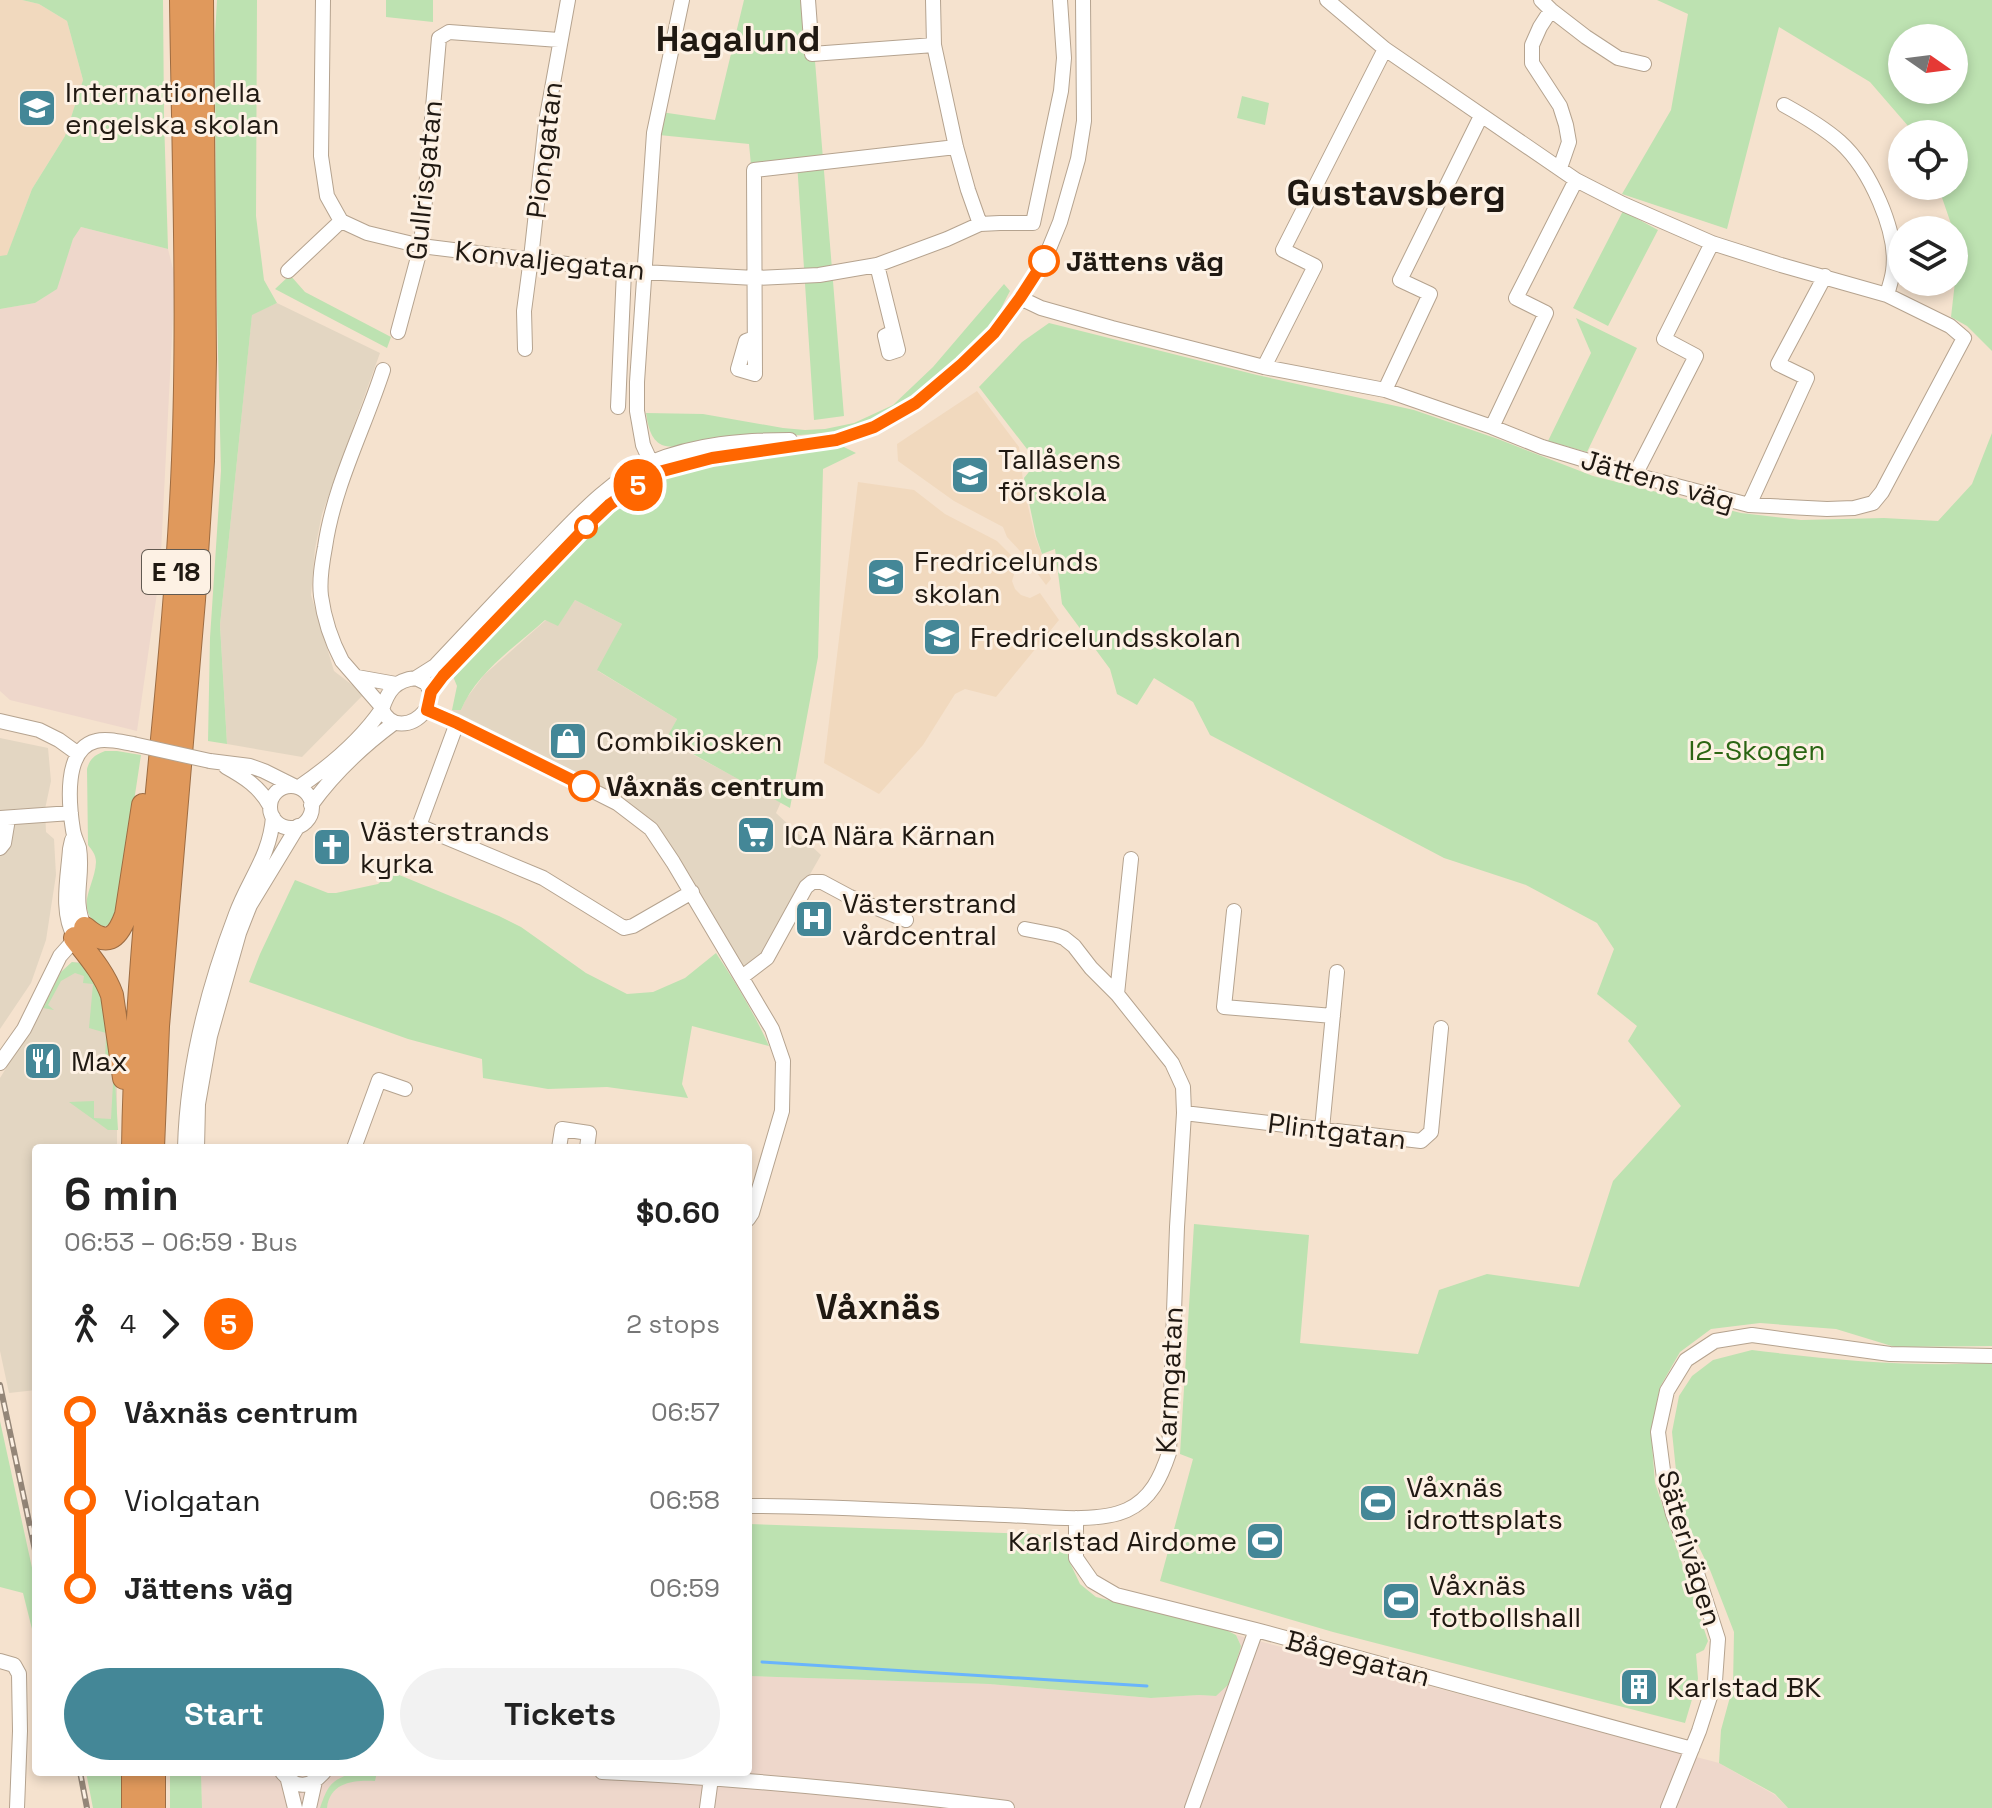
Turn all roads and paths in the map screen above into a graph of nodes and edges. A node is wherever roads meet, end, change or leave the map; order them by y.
1 (181, 0) edge
2 (202, 0) edge
3 (323, 0) edge
4 (568, 0) edge
5 (682, 0) edge
6 (808, 0) edge
7 (933, 0) edge
8 (1060, 0) edge
9 (1083, 0) edge
10 (1327, 0) edge
11 (1546, 5) edge
12 (559, 40) junction
13 (934, 45) junction
14 (1385, 49) junction
15 (1644, 64) dead end
16 (1784, 105) dead end
17 (1481, 116) junction
18 (956, 147) junction
19 (1560, 168) junction
20 (1576, 180) junction
21 (341, 221) junction
22 (980, 224) junction
23 (1712, 243) junction
24 (421, 246) junction
25 (531, 258) junction
26 (877, 265) junction
27 (288, 271) dead end
28 (624, 271) junction
29 (644, 272) junction
30 (1825, 276) junction
31 (755, 278) junction
32 (1887, 295) junction
33 (1020, 298) junction
34 (398, 332) dead end
35 (893, 332) dead end
36 (754, 338) dead end
37 (525, 349) dead end
38 (1264, 367) junction
39 (383, 370) dead end
40 (1385, 390) junction
41 (618, 407) dead end
42 (1492, 427) junction
43 (653, 468) junction
44 (1635, 475) junction
45 (1749, 505) junction
46 (357, 677) junction
47 (416, 678) junction
48 (396, 684) junction
49 (431, 692) junction
50 (166, 695) junction
51 (382, 708) junction
52 (427, 710) junction
53 (0, 721) edge
54 (394, 723) junction
55 (457, 723) junction
56 (77, 753) junction
57 (219, 763) junction
58 (296, 787) junction
59 (311, 805) junction
60 (272, 812) junction
61 (71, 813) junction
62 (4, 819) edge
63 (298, 826) junction
64 (0, 848) edge
65 (1131, 859) dead end
66 (692, 892) junction
67 (1234, 911) dead end
68 (906, 920) dead end
69 (1025, 929) dead end
70 (80, 933) junction
71 (1337, 972) dead end
72 (742, 977) junction
73 (1117, 994) junction
74 (1333, 1016) junction
75 (1441, 1028) dead end
76 (0, 1063) edge
77 (405, 1089) dead end
78 (1184, 1113) junction
79 (1322, 1129) junction
80 (140, 1144) edge
81 (140, 1144) edge
82 (140, 1144) edge
83 (195, 1144) edge
84 (195, 1144) edge
85 (355, 1144) edge
86 (560, 1144) edge
87 (588, 1144) edge
88 (752, 1213) edge
89 (1992, 1356) edge
90 (752, 1506) edge
91 (1076, 1518) junction
92 (1256, 1630) junction
93 (0, 1661) edge
94 (1692, 1749) junction
95 (133, 1776) edge
96 (154, 1776) edge
97 (285, 1776) edge
98 (319, 1776) edge
99 (321, 1776) edge
100 (675, 1776) edge
101 (711, 1778) junction
102 (929, 1803) edge
103 (17, 1808) edge
104 (133, 1808) edge
105 (154, 1808) edge
106 (295, 1808) edge
107 (309, 1808) edge
108 (707, 1808) edge
109 (1007, 1808) edge
110 (1192, 1808) edge
111 (1668, 1808) edge

1 - 50 highway, E 18
2 - 81 highway, E 18
3 - 21 street
4 - 12 street, Piongatan
5 - 29 street
6 - 13 street
7 - 13 street
8 - 22 street
9 - 33 street
10 - 14 street
11 - 15 street
11 - 19 street
12 - 24 street, Gullrisgatan
12 - 25 street, Piongatan
13 - 18 street
14 - 17 street
14 - 38 street
16 - 32 street
17 - 19 street
17 - 40 street
18 - 22 street
18 - 31 street
19 - 20 street
20 - 23 street
20 - 42 street
21 - 24 street, Konvaljegatan
21 - 27 street
22 - 26 street, Konvaljegatan
23 - 30 street
23 - 44 street
24 - 25 street, Konvaljegatan
24 - 34 street, Gullrisgatan
25 - 28 street, Konvaljegatan
25 - 37 street, Piongatan
26 - 31 street, Konvaljegatan
26 - 35 street
28 - 29 street, Konvaljegatan
28 - 41 street
29 - 31 street, Konvaljegatan
29 - 43 street
30 - 32 street
30 - 45 street
31 - 36 street
32 - 45 street, Jättens väg
33 - 38 street, Jättens väg
33 - 43 street
38 - 40 street, Jättens väg
39 - 46 street
40 - 42 street, Jättens väg
42 - 44 street, Jättens väg
43 - 47 street
43 - 49 street
44 - 45 street, Jättens väg
46 - 48 street
46 - 51 street
47 - 48 street
47 - 49 street
48 - 51 street
49 - 52 street
50 - 70 highway
50 - 80 highway, E 18
51 - 54 street
51 - 58 street
52 - 54 street
52 - 55 street
53 - 56 street
54 - 59 street
55 - 66 street
55 - 66 street
56 - 57 street, bridge
56 - 61 street
57 - 58 street
57 - 60 street
58 - 59 street
58 - 60 street
59 - 63 street
60 - 63 street
60 - 83 street
61 - 62 street
61 - 70 street
62 - 64 street
63 - 84 street
65 - 73 street
66 - 72 street
67 - 74 street
68 - 72 street
69 - 73 street, Karmgatan
70 - 76 street
70 - 82 highway
71 - 74 street
72 - 88 street
73 - 78 street, Karmgatan
74 - 79 street
75 - 79 street, Plintgatan
77 - 85 street
78 - 79 street, Plintgatan
78 - 91 street, Karmgatan
86 - 87 street
89 - 94 street, Säterivägen
90 - 91 street, Karmgatan
91 - 92 street, Bågegatan
92 - 94 street, Bågegatan
92 - 110 street
93 - 103 street
94 - 111 street, Säterivägen
95 - 104 highway
96 - 105 highway
97 - 98 street
97 - 106 street
99 - 107 street
100 - 101 street
101 - 102 street
101 - 108 street
102 - 109 street

